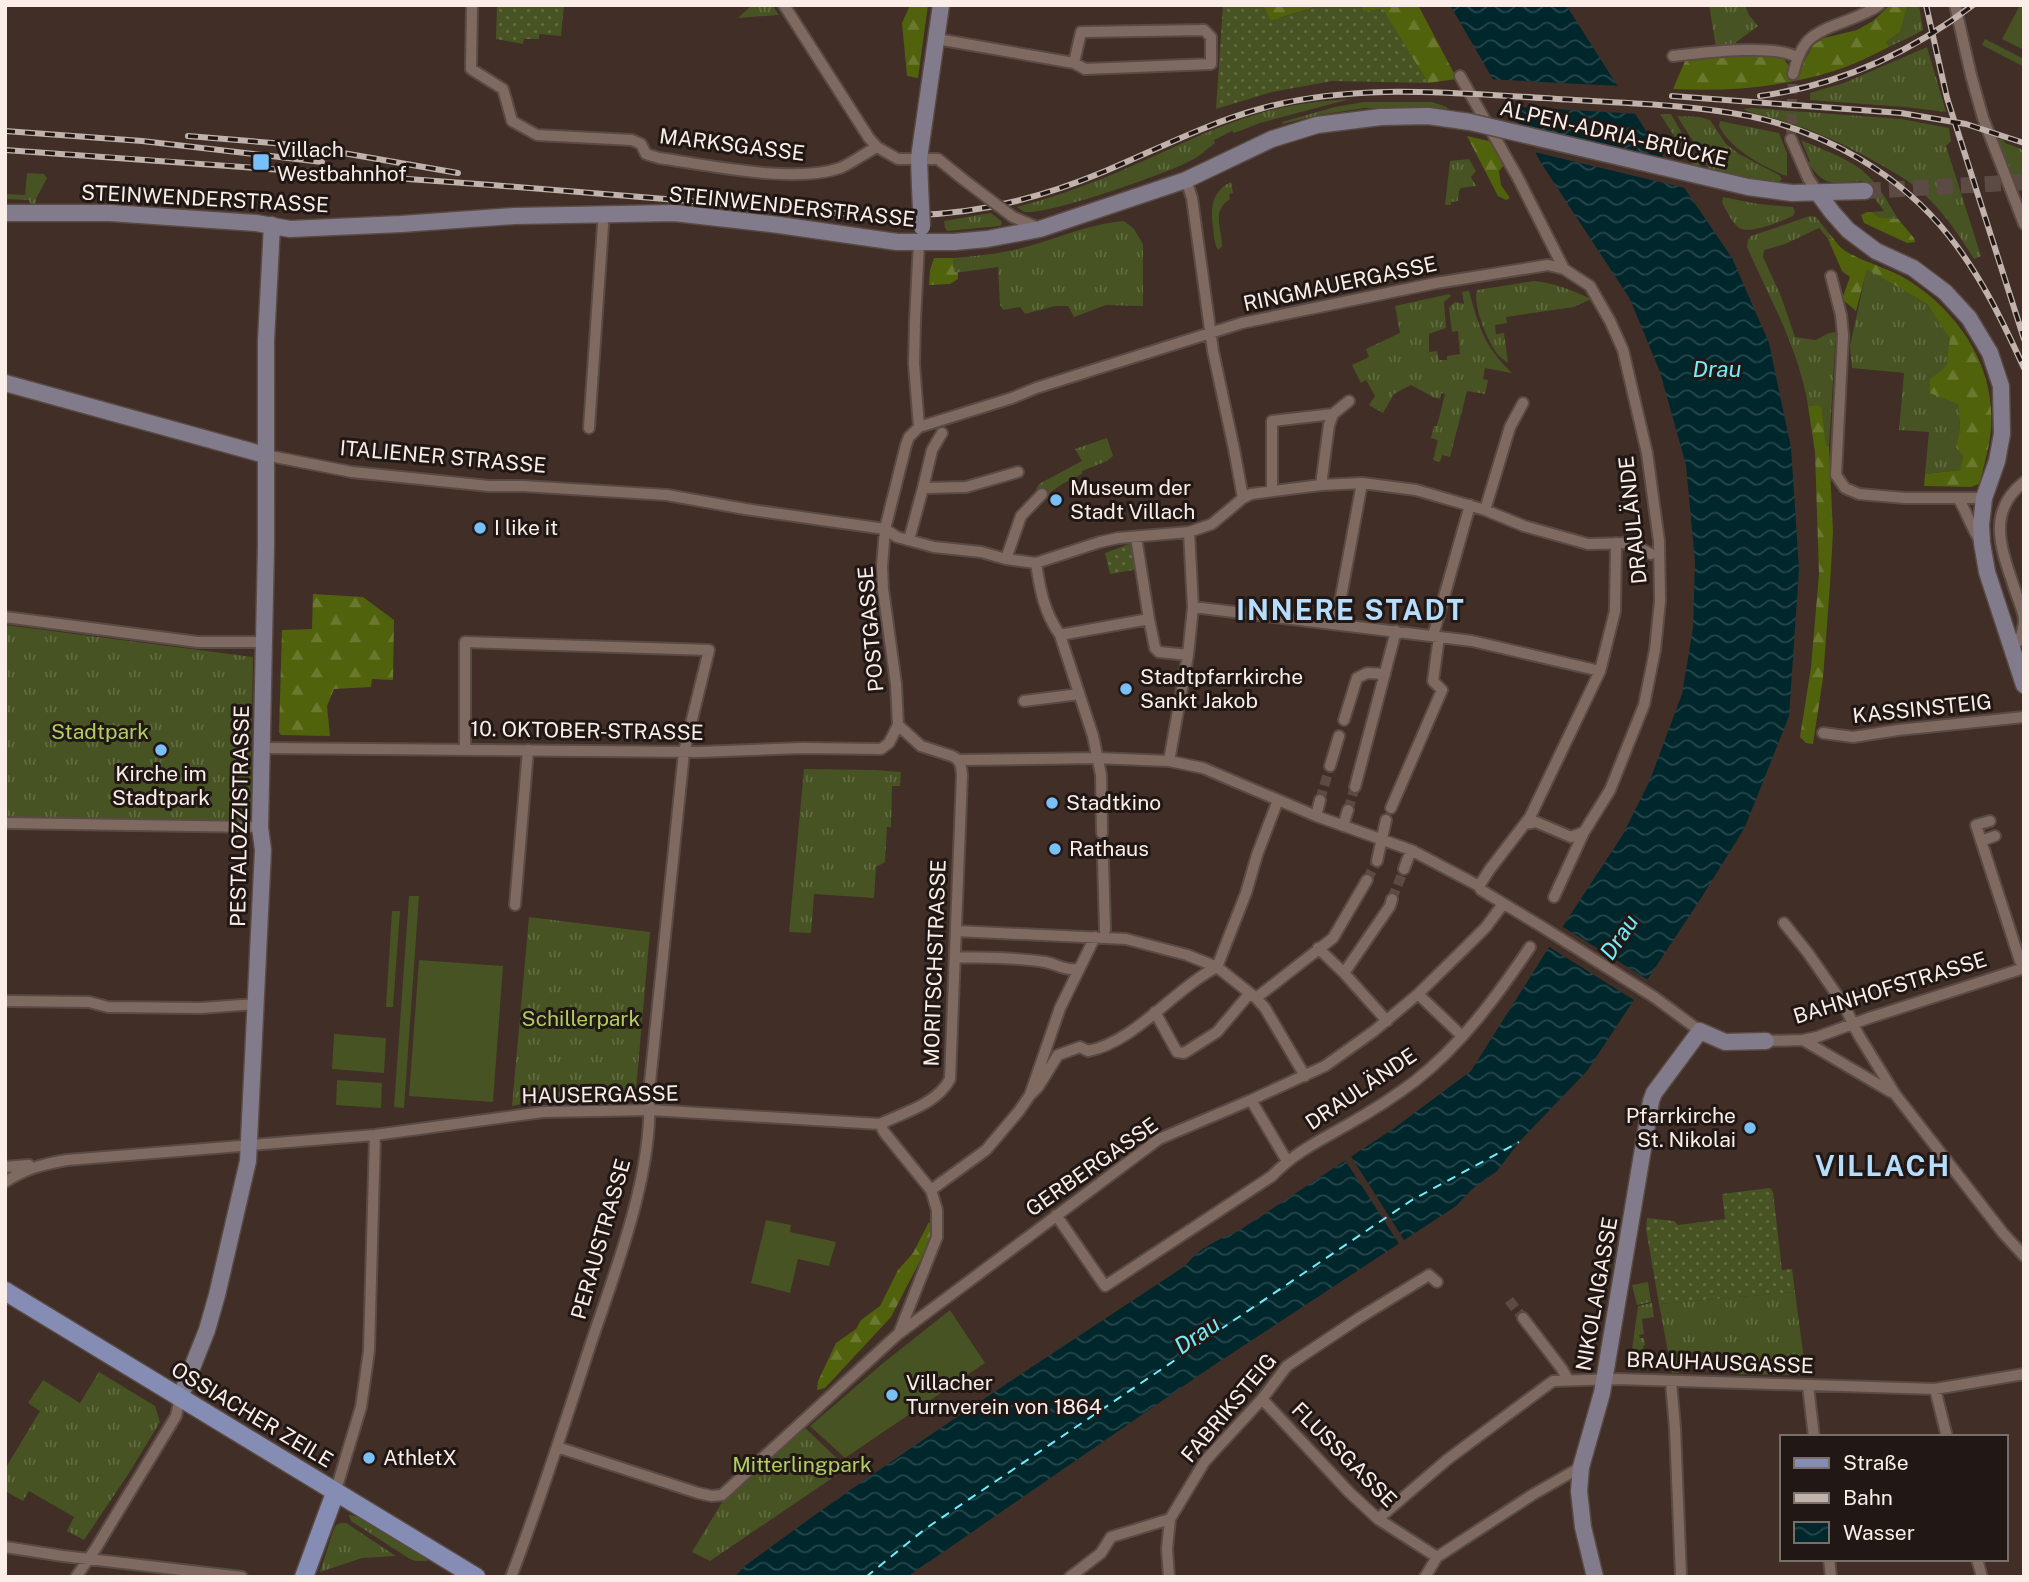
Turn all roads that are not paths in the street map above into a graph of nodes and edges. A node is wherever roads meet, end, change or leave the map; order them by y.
1 (472, 5) edge
2 (784, 5) edge
3 (941, 5) edge
4 (1879, 5) edge
5 (1955, 5) edge
6 (937, 39) junction
7 (1673, 56) dead end
8 (1798, 58) junction
9 (1074, 63) junction
10 (1793, 74) tunnel mouth
11 (1460, 76) dead end
12 (1470, 122) joint
13 (1791, 139) tunnel mouth
14 (877, 147) junction
15 (919, 158) junction
16 (1186, 180) junction
17 (1865, 191) tunnel mouth
18 (1818, 192) junction
19 (5, 213) edge
20 (602, 214) junction
21 (2024, 224) edge
22 (272, 225) junction
23 (1040, 229) junction
24 (920, 234) junction
25 (1564, 269) junction
26 (1831, 275) dead end
27 (1211, 334) junction
28 (5, 383) edge
29 (1349, 401) dead end
30 (1523, 403) dead end
31 (1333, 414) junction
32 (919, 427) junction
33 (589, 428) dead end
34 (942, 433) dead end
35 (265, 455) junction
36 (1018, 472) dead end
37 (2024, 482) edge
38 (1363, 483) junction
39 (1321, 485) junction
40 (923, 488) junction
41 (1272, 491) junction
42 (1042, 494) dead end
43 (1242, 498) junction
44 (1958, 498) junction
45 (1984, 498) junction
46 (1470, 505) junction
47 (1485, 510) junction
48 (884, 529) junction
49 (1189, 532) junction
50 (1136, 537) junction
51 (909, 540) junction
52 (1616, 544) junction
53 (1982, 544) junction
54 (1651, 554) dead end
55 (1006, 559) junction
56 (1036, 563) junction
57 (1193, 607) junction
58 (5, 617) edge
59 (1149, 619) junction
60 (1336, 624) junction
61 (1396, 631) junction
62 (1060, 635) junction
63 (1436, 636) junction
64 (265, 642) junction
65 (2011, 645) junction
66 (1188, 655) junction
67 (1600, 671) junction
68 (1385, 674) junction
69 (2024, 685) edge
70 (1079, 694) junction
71 (1024, 701) dead end
72 (2024, 717) edge
73 (1344, 720) dead end
74 (898, 725) junction
75 (1824, 733) dead end
76 (1339, 736) dead end
77 (262, 748) junction
78 (465, 749) junction
79 (527, 750) junction
80 (684, 752) junction
81 (1097, 758) junction
82 (1169, 761) junction
83 (960, 762) junction
84 (1330, 766) tunnel mouth
85 (1355, 787) tunnel mouth
86 (1278, 800) junction
87 (1320, 800) tunnel mouth
88 (1391, 808) dead end
89 (1348, 810) tunnel mouth
90 (1316, 816) junction
91 (1386, 820) dead end
92 (1990, 821) dead end
93 (5, 823) edge
94 (1525, 824) junction
95 (1343, 826) junction
96 (260, 827) junction
97 (1584, 832) junction
98 (1102, 833) tunnel mouth
99 (1995, 836) dead end
100 (1380, 839) junction
101 (1981, 841) junction
102 (1411, 850) junction
103 (1103, 859) tunnel mouth
104 (1377, 861) tunnel mouth
105 (1404, 869) tunnel mouth
106 (1367, 880) tunnel mouth
107 (1479, 886) junction
108 (1554, 897) dead end
109 (1392, 899) tunnel mouth
110 (1503, 904) junction
111 (514, 905) dead end
112 (1784, 923) dead end
113 (1105, 930) dead end
114 (956, 932) junction
115 (1095, 937) junction
116 (1530, 947) dead end
117 (1318, 948) junction
118 (955, 957) junction
119 (2022, 965) edge
120 (1217, 967) junction
121 (1077, 969) junction
122 (1345, 973) junction
123 (1418, 994) junction
124 (1253, 995) junction
125 (5, 1001) edge
126 (256, 1004) junction
127 (1155, 1012) junction
128 (1387, 1021) junction
129 (1854, 1023) junction
130 (1700, 1031) junction
131 (1462, 1036) junction
132 (1803, 1040) junction
133 (1766, 1041) joint
134 (1305, 1076) junction
135 (1030, 1094) junction
136 (1895, 1094) junction
137 (1251, 1100) junction
138 (650, 1111) junction
139 (880, 1124) junction
140 (375, 1135) junction
141 (250, 1146) junction
142 (1287, 1161) junction
143 (42, 1164) junction
144 (5, 1167) edge
145 (5, 1182) edge
146 (931, 1190) junction
147 (1056, 1216) junction
148 (2024, 1256) edge
149 (1437, 1282) dead end
150 (5, 1291) edge
151 (1523, 1318) tunnel mouth
152 (897, 1335) junction
153 (2024, 1374) edge
154 (1604, 1379) junction
155 (1568, 1380) junction
156 (1671, 1382) junction
157 (1808, 1386) junction
158 (1935, 1389) junction
159 (180, 1398) junction
160 (1262, 1399) junction
161 (1814, 1435) edge
162 (1946, 1435) edge
163 (557, 1447) junction
164 (1581, 1467) junction
165 (335, 1493) junction
166 (1170, 1519) junction
167 (1378, 1519) junction
168 (5, 1547) edge
169 (1437, 1557) junction
170 (89, 1559) junction
171 (76, 1577) edge
172 (242, 1577) edge
173 (304, 1577) edge
174 (476, 1577) edge
175 (511, 1577) edge
176 (1070, 1577) edge
177 (1169, 1577) edge
178 (1425, 1577) edge
179 (1595, 1577) edge
180 (1681, 1577) edge

1 - 14 street, MARKSGASSE
2 - 14 street
3 - 6 main road
4 - 8 street
5 - 21 street
6 - 9 street
6 - 15 main road
7 - 8 street
8 - 10 street
9 - 9 street
11 - 25 street
12 - 16 main road, STEINWENDERSTRASSE
12 - 18 main road, ALPEN-ADRIA-BRÜCKE, bridge
13 - 18 street
14 - 15 street
15 - 23 street, bridge
15 - 24 main road, bridge
16 - 23 main road, STEINWENDERSTRASSE
16 - 27 street
17 - 18 main road
18 - 45 main road
19 - 22 main road, STEINWENDERSTRASSE
20 - 22 main road, STEINWENDERSTRASSE
20 - 24 main road, STEINWENDERSTRASSE
20 - 33 street
22 - 35 main road, PESTALOZZISTRASSE
23 - 24 main road, STEINWENDERSTRASSE
24 - 32 street
25 - 27 street, RINGMAUERGASSE
25 - 97 street, DRAULÄNDE
26 - 44 street
27 - 32 street, RINGMAUERGASSE
27 - 43 street
28 - 35 main road, ITALIENER STRASSE
29 - 31 street
30 - 47 street
31 - 39 street
31 - 41 street
32 - 48 street, POSTGASSE
34 - 40 street
35 - 48 street, ITALIENER STRASSE
35 - 64 main road, PESTALOZZISTRASSE
36 - 40 street
37 - 65 street
38 - 39 street
38 - 46 street
38 - 60 street
39 - 41 street
40 - 51 street
41 - 43 street
42 - 55 street
43 - 49 street
44 - 45 street
44 - 53 street
45 - 53 main road
46 - 47 street
46 - 63 street
47 - 52 street
48 - 51 street, ITALIENER STRASSE
48 - 74 street, POSTGASSE
49 - 50 street
49 - 57 street
50 - 56 street
50 - 59 street
51 - 55 street, ITALIENER STRASSE
52 - 54 street
52 - 67 street
53 - 65 main road
55 - 56 street, ITALIENER STRASSE
56 - 62 street
57 - 60 street
57 - 66 street
58 - 64 street
59 - 62 street
59 - 66 street
60 - 61 street
61 - 63 street
61 - 68 street
62 - 70 street
63 - 67 street
63 - 88 street
64 - 77 main road, PESTALOZZISTRASSE
65 - 69 main road
66 - 82 street
67 - 94 street
68 - 73 street
68 - 85 street
70 - 71 street
70 - 81 street
72 - 75 street, KASSINSTEIG
74 - 80 street, 10. OKTOBER-STRASSE
74 - 83 street
76 - 84 street
77 - 78 street, 10. OKTOBER-STRASSE
77 - 96 main road, PESTALOZZISTRASSE
78 - 79 street, 10. OKTOBER-STRASSE
78 - 80 street, PERAUSTRASSE
79 - 80 street, 10. OKTOBER-STRASSE
79 - 111 street
80 - 138 street, PERAUSTRASSE
81 - 82 street, BAHNHOFSTRASSE
81 - 83 street
81 - 98 street
82 - 86 street, BAHNHOFSTRASSE
83 - 114 street, MORITSCHSTRASSE
86 - 90 street, BAHNHOFSTRASSE
86 - 120 street
87 - 90 street
89 - 95 street
90 - 95 street, BAHNHOFSTRASSE
91 - 100 street
92 - 101 street
93 - 96 street
94 - 97 street
94 - 107 street
95 - 100 street, BAHNHOFSTRASSE
96 - 126 main road, PESTALOZZISTRASSE
97 - 108 street, DRAULÄNDE
99 - 101 street
100 - 102 street, BAHNHOFSTRASSE
100 - 104 street
101 - 119 street
102 - 105 street
102 - 107 street, BAHNHOFSTRASSE
103 - 113 street
106 - 117 street
107 - 110 street, BAHNHOFSTRASSE
109 - 122 street
110 - 123 street, GERBERGASSE
110 - 130 street, BAHNHOFSTRASSE
112 - 129 street
114 - 115 street
114 - 118 street, MORITSCHSTRASSE
115 - 120 street
115 - 121 street
116 - 131 street, DRAULÄNDE
117 - 122 street
117 - 124 street
118 - 121 street
118 - 139 street, MORITSCHSTRASSE
119 - 129 street, BAHNHOFSTRASSE
120 - 124 street
120 - 127 street
121 - 135 street
122 - 128 street
123 - 128 street, GERBERGASSE
123 - 131 street
124 - 127 street
124 - 134 street
125 - 126 street
126 - 141 main road, PESTALOZZISTRASSE
127 - 135 street
128 - 134 street, GERBERGASSE
129 - 132 street, BAHNHOFSTRASSE
129 - 136 street
130 - 133 main road, BAHNHOFSTRASSE
130 - 154 main road, NIKOLAIGASSE
131 - 142 street, DRAULÄNDE
132 - 133 street, BAHNHOFSTRASSE
132 - 136 street
134 - 137 street, GERBERGASSE
135 - 146 street
136 - 148 street
137 - 142 street
137 - 147 street, GERBERGASSE
138 - 139 street, HAUSERGASSE
138 - 140 street, HAUSERGASSE
138 - 163 street, PERAUSTRASSE
139 - 146 street
140 - 141 street, HAUSERGASSE
140 - 165 street
141 - 143 street, HAUSERGASSE
141 - 159 main road, PESTALOZZISTRASSE
142 - 147 street, DRAULÄNDE
143 - 144 street, HAUSERGASSE
143 - 145 street, HAUSERGASSE
146 - 152 street
147 - 152 street, GERBERGASSE
149 - 160 street, FABRIKSTEIG
150 - 159 main road, OSSIACHER ZEILE
151 - 155 street
152 - 163 street, GERBERGASSE
153 - 158 street, BRAUHAUSGASSE
154 - 155 street, BRAUHAUSGASSE
154 - 156 street, BRAUHAUSGASSE
154 - 164 main road, NIKOLAIGASSE
155 - 167 street, BRAUHAUSGASSE
156 - 157 street, BRAUHAUSGASSE
156 - 180 street
157 - 158 street, BRAUHAUSGASSE
157 - 161 street
158 - 162 street
159 - 165 main road, OSSIACHER ZEILE
159 - 170 street
160 - 166 street, FABRIKSTEIG
160 - 167 street, FLUSSGASSE
163 - 175 street, PERAUSTRASSE
164 - 169 street
164 - 179 main road, NIKOLAIGASSE
165 - 173 main road
165 - 174 main road, OSSIACHER ZEILE
166 - 176 street
166 - 177 street, FABRIKSTEIG
167 - 169 street, FLUSSGASSE
168 - 170 street
169 - 178 street
170 - 171 street
170 - 172 street

